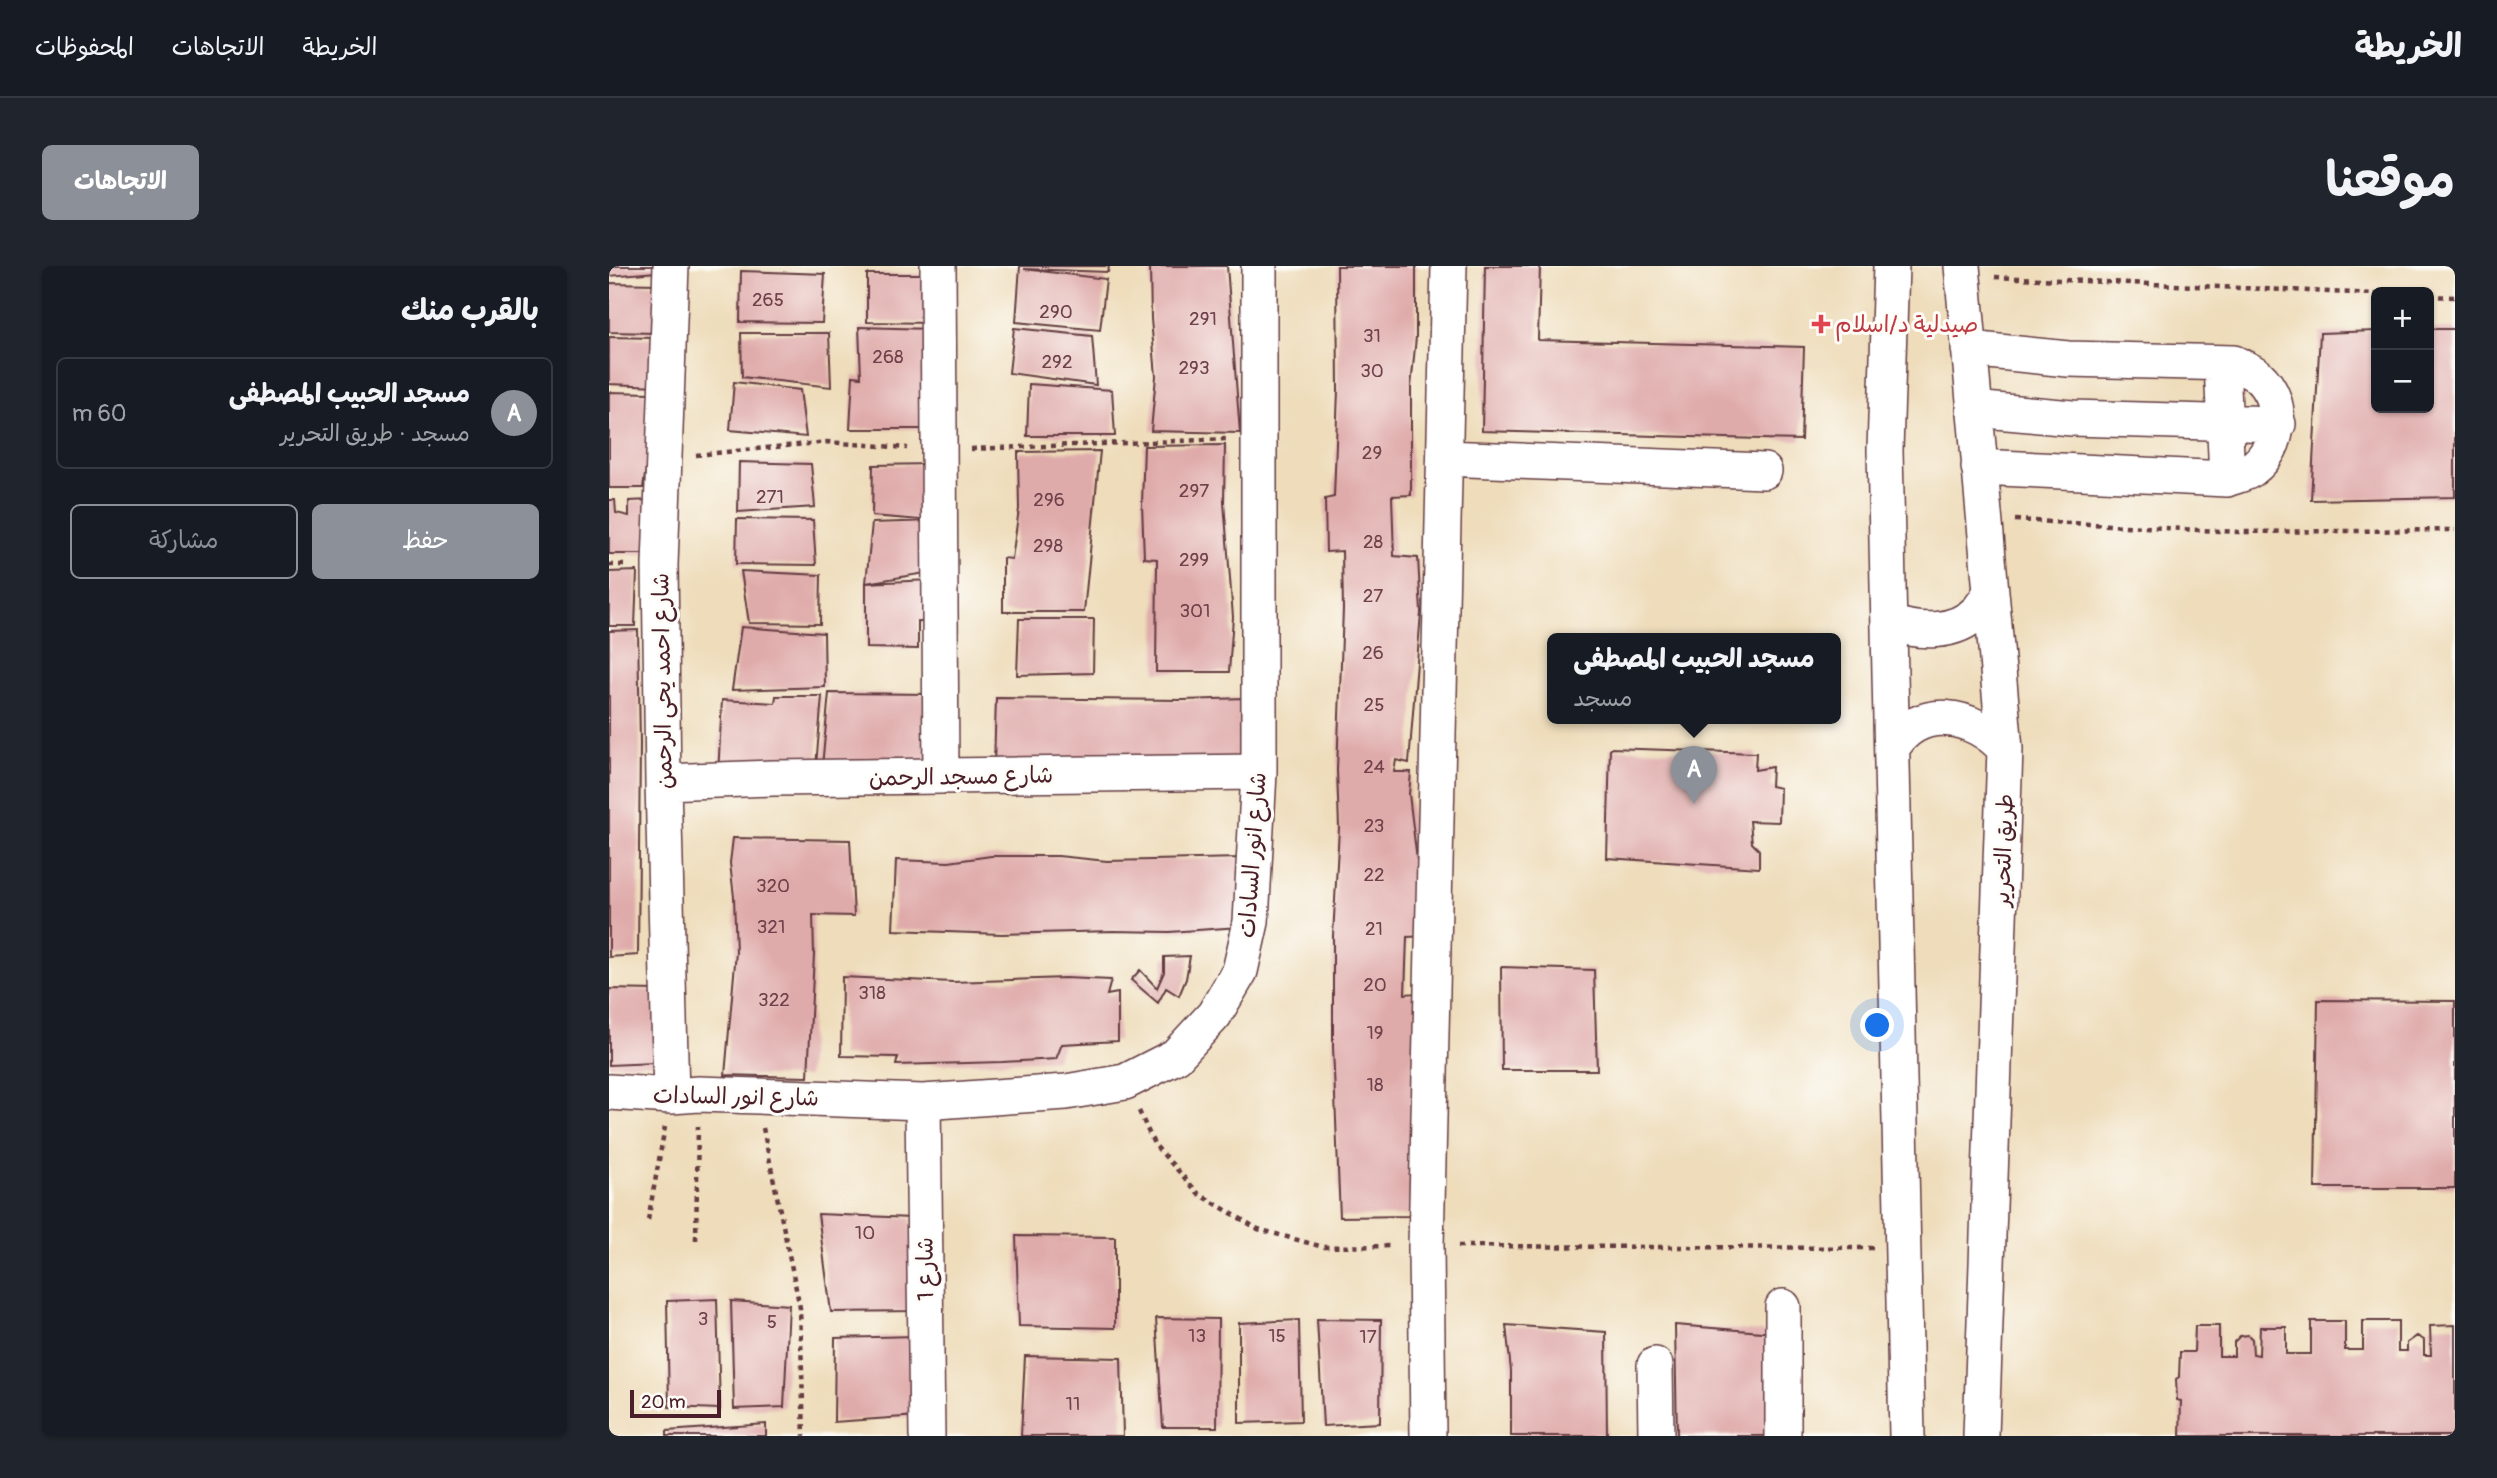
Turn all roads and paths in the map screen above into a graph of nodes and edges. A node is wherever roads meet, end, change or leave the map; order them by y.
1 (671, 266) edge
2 (938, 266) edge
3 (1259, 266) edge
4 (1449, 266) edge
5 (1891, 266) edge
6 (1962, 271) edge
7 (2371, 294) edge
8 (2434, 296) edge
9 (2455, 297) edge
10 (1969, 349) junction
11 (2222, 363) junction
12 (1974, 410) junction
13 (2224, 423) junction
14 (2278, 424) junction
15 (1444, 458) junction
16 (1979, 467) junction
17 (1764, 471) dead end
18 (2227, 479) junction
19 (1984, 519) junction
20 (2455, 530) edge
21 (1991, 592) junction
22 (1889, 622) junction
23 (1892, 748) junction
24 (2005, 749) junction
25 (1259, 772) junction
26 (941, 776) junction
27 (663, 782) junction
28 (1125, 1082) junction
29 (609, 1092) edge
30 (685, 1095) junction
31 (757, 1096) junction
32 (923, 1102) junction
33 (648, 1220) dead end
34 (696, 1240) dead end
35 (1426, 1246) junction
36 (1902, 1248) junction
37 (1783, 1307) dead end
38 (1655, 1366) dead end
39 (804, 1436) edge
40 (927, 1436) edge
41 (1428, 1436) edge
42 (1656, 1436) edge
43 (1783, 1436) edge
44 (1907, 1436) edge
45 (1981, 1436) edge

1 - 27 street, شارع احمد يحى الرحمن
2 - 26 street
3 - 25 street, شارع انور السادات
4 - 15 street
5 - 22 street
6 - 7 path
6 - 10 street, طريق التحرير
8 - 9 path
10 - 11 street
10 - 12 street, طريق التحرير
11 - 13 street
11 - 14 street
12 - 13 street
12 - 16 street, طريق التحرير
13 - 14 street
13 - 18 street
14 - 18 street
15 - 17 street
15 - 35 street
16 - 18 street
16 - 19 street, طريق التحرير
19 - 20 path
19 - 21 street, طريق التحرير
21 - 22 street
21 - 24 street, طريق التحرير
22 - 23 street
23 - 24 street
23 - 36 street
24 - 45 street, طريق التحرير
25 - 26 street, شارع مسجد الرحمن
25 - 28 street, شارع انور السادات
26 - 27 street, شارع مسجد الرحمن
27 - 30 street, شارع احمد يحى الرحمن
28 - 32 street, شارع انور السادات
28 - 35 path
29 - 30 street, شارع انور السادات
30 - 31 street, شارع انور السادات
30 - 33 path
30 - 34 path
31 - 32 street, شارع انور السادات
31 - 39 path
32 - 40 street, شارع 1
35 - 36 path
35 - 41 street
36 - 44 street
37 - 43 street
38 - 42 street

